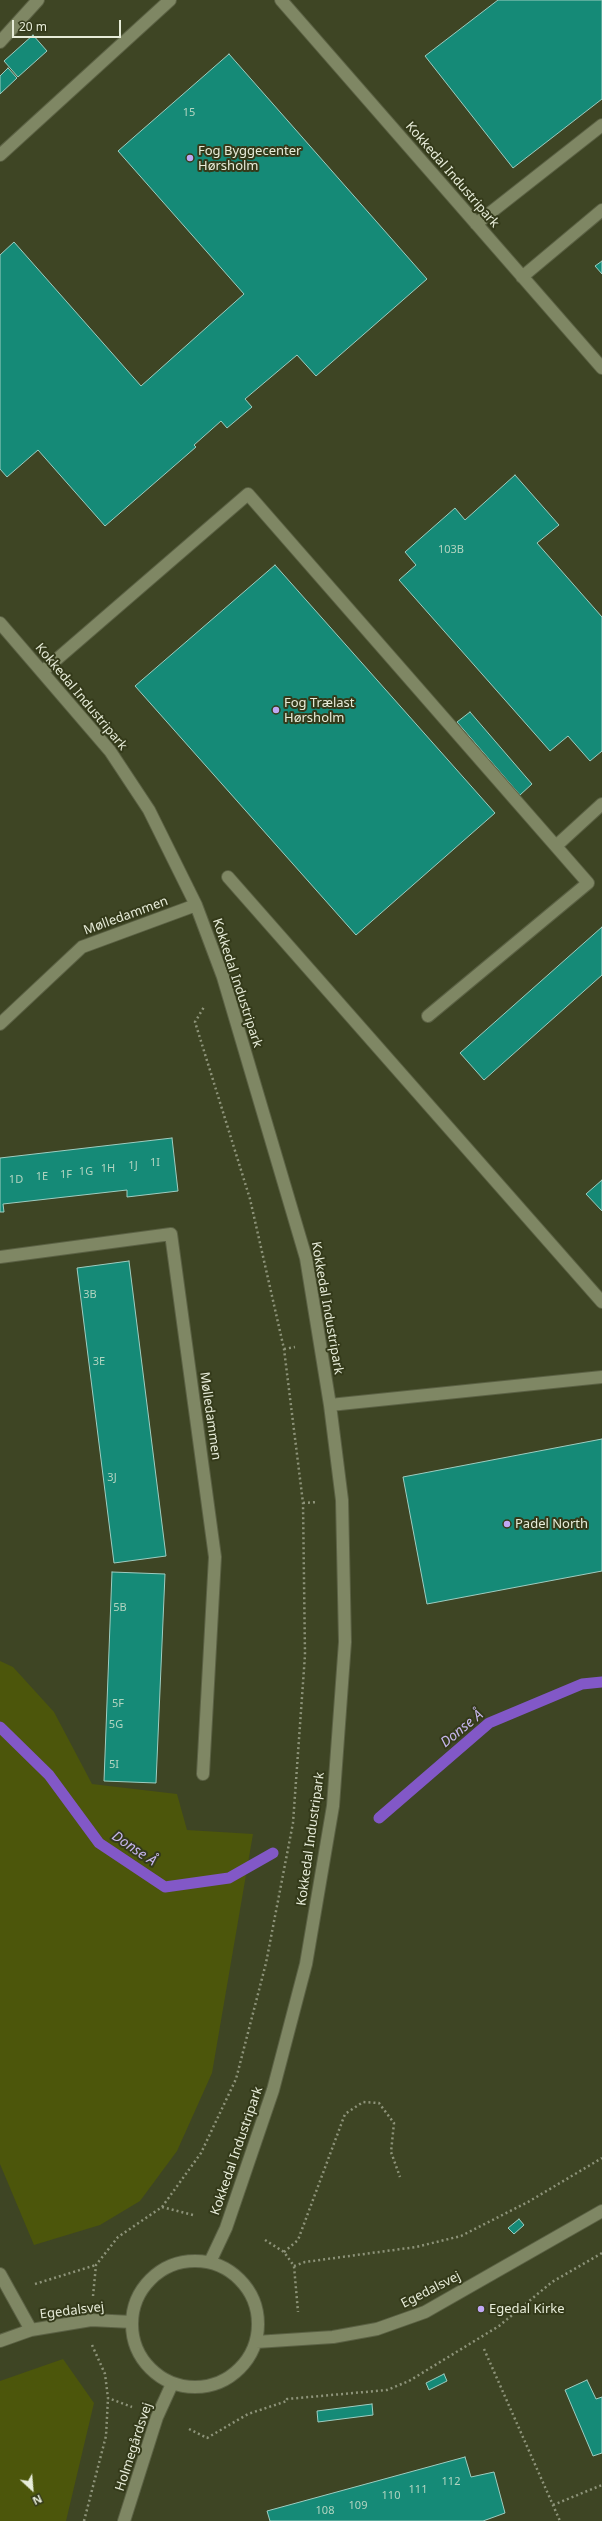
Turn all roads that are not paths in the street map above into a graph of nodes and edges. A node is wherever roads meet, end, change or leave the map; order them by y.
1 (38, 0) edge
2 (170, 0) edge
3 (281, 0) edge
4 (0, 42) edge
5 (602, 125) edge
6 (0, 155) edge
7 (602, 210) edge
8 (476, 224) junction
9 (522, 277) junction
10 (602, 368) edge
11 (0, 623) edge
12 (42, 672) junction
13 (602, 804) edge
14 (556, 846) junction
15 (228, 877) dead end
16 (196, 905) junction
17 (428, 1016) dead end
18 (0, 1024) edge
19 (0, 1256) edge
20 (602, 1302) edge
21 (602, 1377) edge
22 (330, 1406) junction
23 (203, 1774) dead end
24 (602, 2211) edge
25 (210, 2262) junction
26 (0, 2274) edge
27 (132, 2322) junction
28 (32, 2330) junction
29 (0, 2341) edge
30 (256, 2342) junction
31 (172, 2384) junction
32 (124, 2521) edge

1 - 4 street
2 - 6 street
3 - 8 street, Kokkedal Industripark
5 - 8 street
7 - 9 street
8 - 9 street, Kokkedal Industripark
9 - 10 street, Kokkedal Industripark
11 - 12 street, Kokkedal Industripark
12 - 14 street
12 - 16 street, Kokkedal Industripark
13 - 14 street
14 - 17 street
15 - 20 street
16 - 18 street, Mølledammen
16 - 22 street, Kokkedal Industripark
19 - 23 street, Mølledammen
21 - 22 street
22 - 25 street, Kokkedal Industripark
24 - 30 street, Egedalsvej
25 - 27 street
25 - 30 street
26 - 28 street, Egedalsvej
27 - 28 street, Egedalsvej
27 - 31 street
28 - 29 street
30 - 31 street
31 - 32 street, Holmegårdsvej

